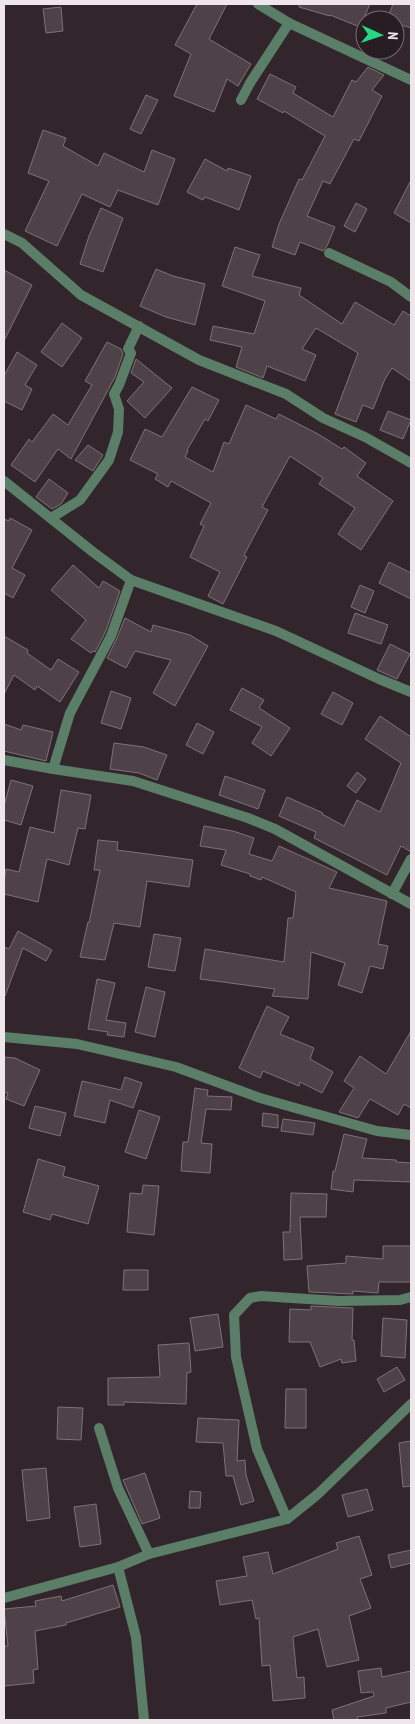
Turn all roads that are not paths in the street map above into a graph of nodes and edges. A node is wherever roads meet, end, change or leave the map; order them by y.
1 (258, 4) edge
2 (289, 23) junction
3 (411, 80) edge
4 (241, 100) dead end
5 (4, 234) edge
6 (329, 253) dead end
7 (411, 297) edge
8 (139, 326) junction
9 (411, 463) edge
10 (4, 481) edge
11 (51, 518) junction
12 (131, 580) junction
13 (411, 692) edge
14 (4, 760) edge
15 (53, 769) junction
16 (411, 859) edge
17 (392, 894) junction
18 (411, 904) edge
19 (4, 1037) edge
20 (411, 1135) edge
21 (411, 1297) edge
22 (411, 1404) edge
23 (99, 1428) dead end
24 (287, 1519) junction
25 (149, 1554) junction
26 (118, 1567) junction
27 (4, 1598) edge
28 (144, 1720) edge

1 - 2 street
2 - 3 street
2 - 4 street
5 - 8 street
6 - 7 street
8 - 9 street
8 - 11 street
10 - 11 street
11 - 12 street
12 - 13 street
12 - 15 street
14 - 15 street
15 - 17 street
16 - 17 street
17 - 18 street
19 - 20 street
21 - 24 street
22 - 24 street
23 - 25 street
24 - 25 street
25 - 26 street
26 - 27 street
26 - 28 street

